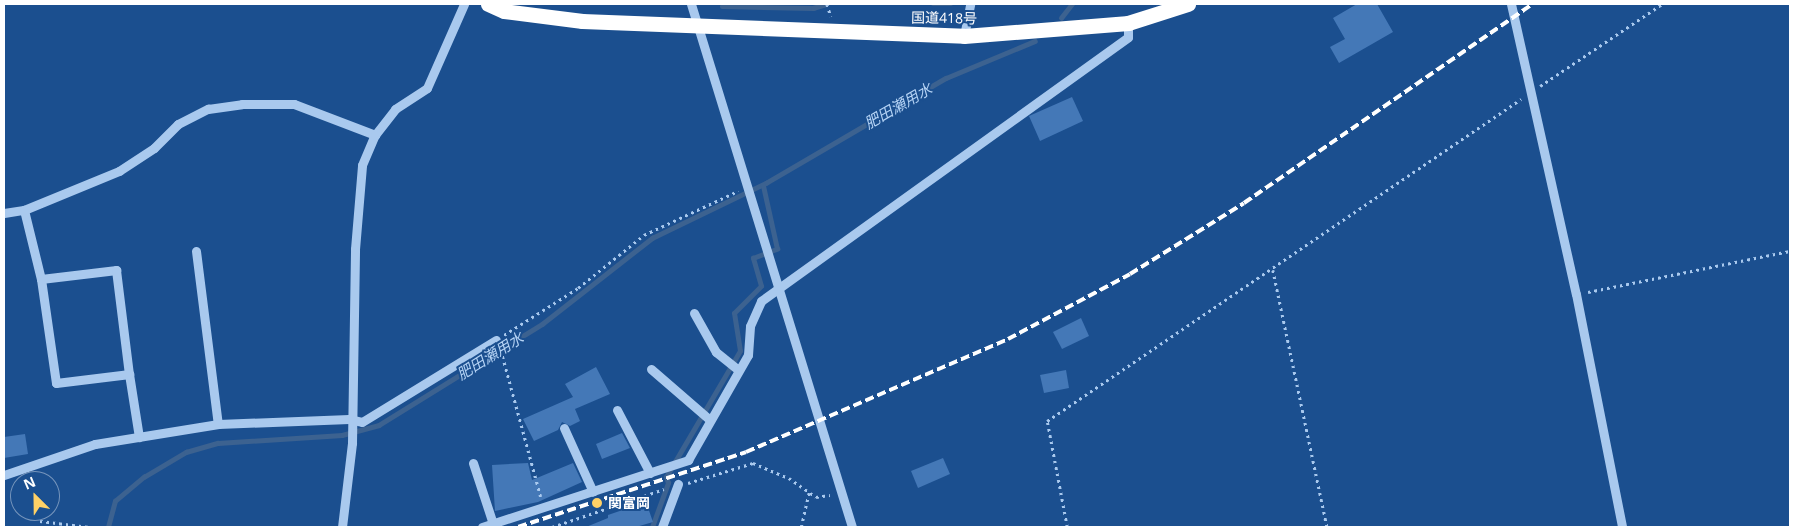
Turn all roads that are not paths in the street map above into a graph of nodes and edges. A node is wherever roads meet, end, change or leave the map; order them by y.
1 (464, 4) edge
2 (488, 4) edge
3 (691, 4) edge
4 (970, 4) edge
5 (1188, 4) edge
6 (1510, 4) edge
7 (697, 23) junction
8 (1128, 23) junction
9 (964, 36) junction
10 (375, 135) junction
11 (24, 210) junction
12 (4, 213) edge
13 (196, 251) dead end
14 (41, 279) junction
15 (777, 287) junction
16 (694, 313) dead end
17 (496, 340) road end
18 (651, 369) dead end
19 (738, 370) junction
20 (129, 374) junction
21 (617, 410) dead end
22 (349, 419) junction
23 (709, 419) junction
24 (218, 424) junction
25 (564, 428) dead end
26 (139, 437) junction
27 (473, 463) dead end
28 (650, 472) junction
29 (4, 475) edge
30 (678, 484) road end
31 (593, 492) junction
32 (493, 524) junction
33 (342, 527) edge
34 (482, 527) edge
35 (662, 527) edge
36 (852, 527) edge
37 (1622, 527) edge

1 - 10 street
2 - 7 highway, 国道418号
3 - 7 street
4 - 9 street
5 - 8 highway, 国道418号
6 - 37 street
7 - 9 highway, 国道418号
7 - 15 street
8 - 9 highway, 国道418号
8 - 15 street
10 - 11 street
10 - 22 street
11 - 12 street
11 - 14 street
13 - 24 street
14 - 20 street
14 - 20 street
15 - 19 street
15 - 36 street
16 - 19 street
17 - 22 street
18 - 23 street
19 - 23 street
20 - 26 street
21 - 28 street
22 - 24 street
22 - 33 street
23 - 28 street
24 - 26 street
25 - 31 street
26 - 29 street
27 - 32 street
28 - 31 street
30 - 35 street
31 - 32 street
32 - 34 street

